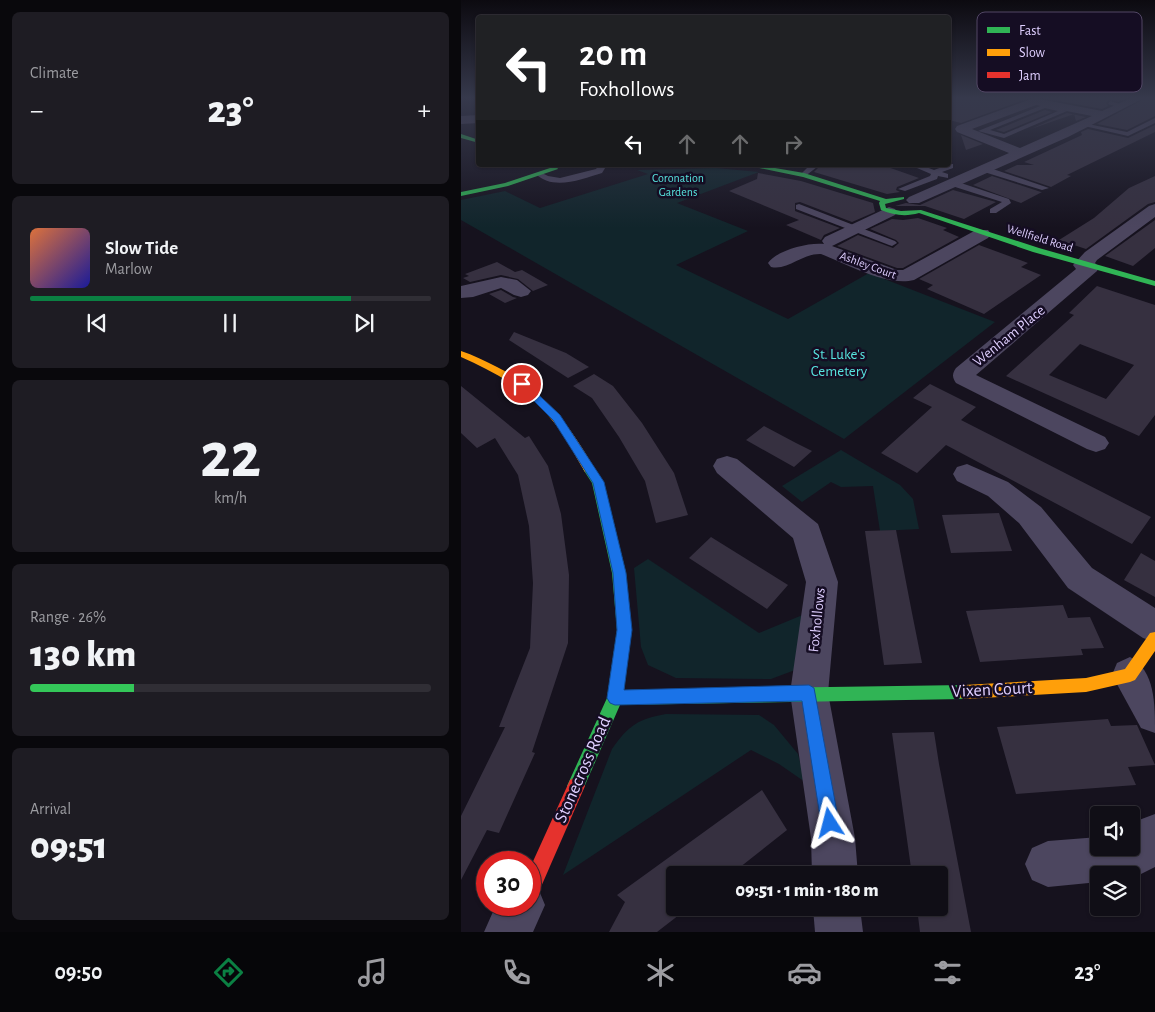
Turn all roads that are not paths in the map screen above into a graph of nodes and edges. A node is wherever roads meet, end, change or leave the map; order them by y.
1 (995, 141) edge
2 (1046, 141) edge
3 (1020, 153) junction
4 (603, 167) edge
5 (772, 167) edge
6 (920, 167) edge
7 (948, 167) edge
8 (984, 169) junction
9 (807, 170) edge
10 (935, 172) junction
11 (539, 174) junction
12 (574, 178) junction
13 (955, 182) junction
14 (584, 188) dead end
15 (1045, 188) dead end
16 (902, 189) dead end
17 (476, 190) junction
18 (461, 194) edge
19 (887, 206) junction
20 (916, 206) junction
21 (799, 208) dead end
22 (1155, 209) edge
23 (993, 211) dead end
24 (855, 229) junction
25 (981, 234) junction
26 (831, 241) dead end
27 (892, 243) dead end
28 (777, 263) dead end
29 (1086, 266) junction
30 (1155, 284) edge
31 (521, 291) dead end
32 (461, 292) edge
33 (461, 354) edge
34 (1096, 443) dead end
35 (727, 466) dead end
36 (967, 474) dead end
37 (1155, 627) edge
38 (1155, 638) edge
39 (1129, 675) junction
40 (809, 693) junction
41 (615, 698) junction
42 (1155, 714) edge
43 (1155, 836) edge
44 (541, 864) edge
45 (1048, 864) dead end
46 (835, 866) edge
47 (516, 916) edge
48 (838, 916) edge
49 (508, 932) edge
50 (839, 932) edge

1 - 3 street
2 - 3 street
3 - 8 street
4 - 12 lane
5 - 9 main road, Wellfield Road
6 - 10 lane
7 - 10 lane
8 - 13 street
8 - 15 lane
9 - 19 main road, Wellfield Road
10 - 13 lane
10 - 16 lane
11 - 12 lane
11 - 17 main road
11 - 17 main road
12 - 14 lane
13 - 20 street
13 - 23 lane
17 - 18 main road
19 - 20 main road, Wellfield Road
19 - 24 street
20 - 25 main road, Wellfield Road
21 - 24 lane
22 - 29 street
24 - 26 street
24 - 27 lane
25 - 28 street, Ashley Court
25 - 29 main road, Wellfield Road
29 - 30 main road, Wellfield Road
29 - 34 street, Wenham Place
31 - 32 street
33 - 41 main road, Stonecross Road
35 - 40 street, Foxhollows
36 - 37 street
38 - 39 main road
39 - 40 main road, Vixen Court
39 - 42 street
40 - 41 main road
40 - 46 street, Foxhollows
41 - 44 main road, Stonecross Road
43 - 45 street
47 - 49 street
48 - 50 street

